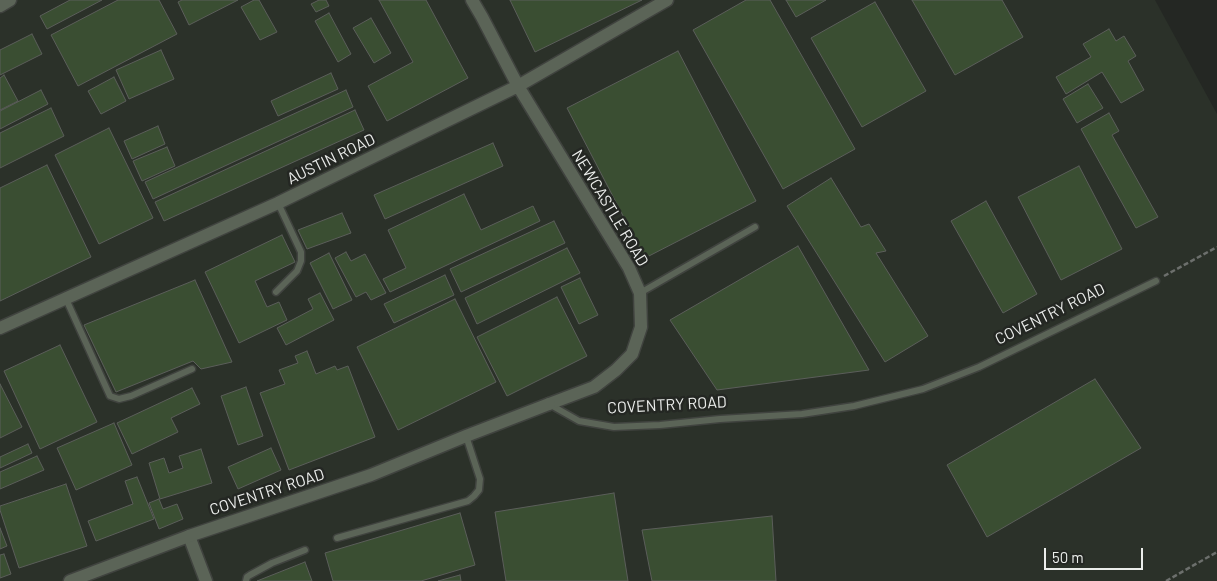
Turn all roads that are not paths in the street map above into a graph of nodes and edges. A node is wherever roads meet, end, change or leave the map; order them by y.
1 (10, 0) edge
2 (472, 0) edge
3 (667, 0) edge
4 (0, 6) edge
5 (518, 86) junction
6 (278, 203) junction
7 (755, 227) dead end
8 (1156, 280) road end
9 (276, 292) dead end
10 (640, 293) junction
11 (66, 299) junction
12 (0, 328) edge
13 (192, 369) dead end
14 (550, 404) junction
15 (466, 436) junction
16 (188, 536) junction
17 (337, 538) dead end
18 (305, 550) dead end
19 (70, 581) edge
20 (206, 581) edge
21 (246, 581) edge

1 - 4 street
2 - 5 street, NEWCASTLE ROAD
3 - 5 street, AUSTIN ROAD
5 - 6 street, AUSTIN ROAD
5 - 10 street, NEWCASTLE ROAD
6 - 9 lane
6 - 11 street, AUSTIN ROAD
7 - 10 lane
8 - 14 lane, COVENTRY ROAD
10 - 14 street, NEWCASTLE ROAD
11 - 12 street, AUSTIN ROAD
11 - 13 lane
14 - 15 street, COVENTRY ROAD
15 - 16 street, COVENTRY ROAD
15 - 17 lane
16 - 19 street, COVENTRY ROAD
16 - 20 street
18 - 21 lane

